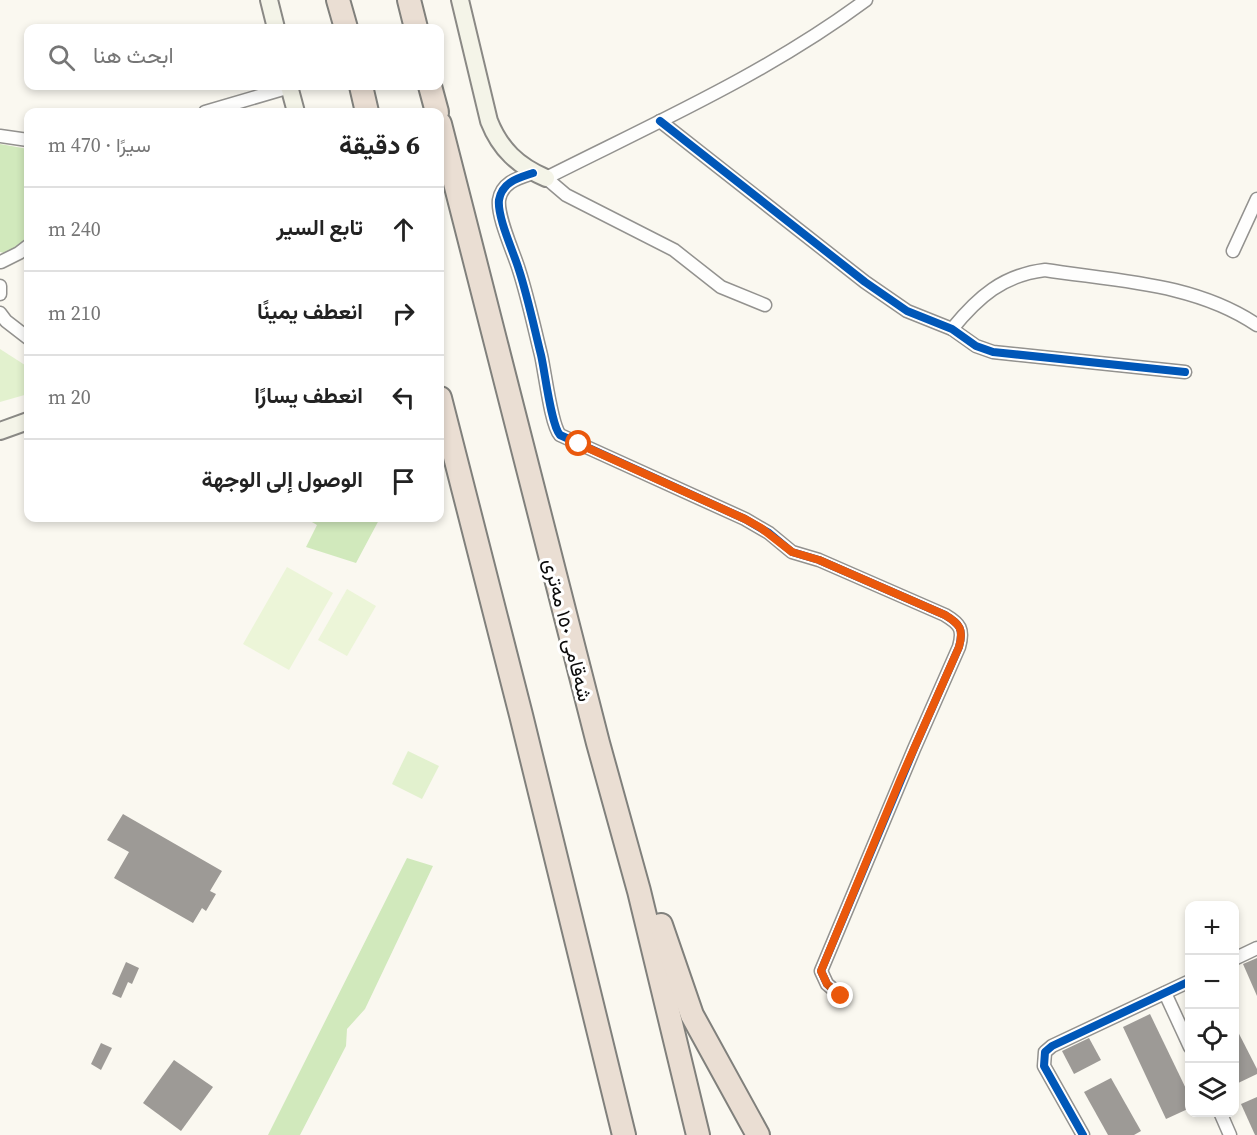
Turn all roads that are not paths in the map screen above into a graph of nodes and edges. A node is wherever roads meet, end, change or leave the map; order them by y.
1 (269, 0) edge
2 (338, 0) edge
3 (409, 0) edge
4 (460, 0) edge
5 (866, 0) edge
6 (275, 24) edge
7 (345, 24) edge
8 (415, 24) edge
9 (277, 90) edge
10 (291, 90) edge
11 (362, 90) edge
12 (431, 90) edge
13 (218, 108) edge
14 (295, 108) edge
15 (366, 108) edge
16 (436, 108) edge
17 (660, 121) junction
18 (0, 136) edge
19 (24, 139) edge
20 (444, 140) edge
21 (539, 175) junction
22 (1257, 199) edge
23 (24, 250) edge
24 (1233, 251) dead end
25 (0, 262) edge
26 (0, 286) edge
27 (0, 294) edge
28 (765, 305) dead end
29 (0, 313) edge
30 (1257, 325) edge
31 (952, 329) junction
32 (24, 335) edge
33 (1185, 372) dead end
34 (444, 414) edge
35 (24, 422) edge
36 (0, 431) edge
37 (598, 743) junction
38 (1257, 948) edge
39 (1239, 957) edge
40 (1185, 983) edge
41 (1165, 993) junction
42 (841, 996) dead end
43 (1185, 1036) edge
44 (605, 1061) junction
45 (1222, 1117) edge
46 (612, 1135) edge
47 (624, 1135) edge
48 (698, 1135) edge
49 (758, 1135) edge
50 (1083, 1135) edge
51 (1230, 1135) edge

1 - 6 street
2 - 7 highway
3 - 8 highway
4 - 21 street
5 - 17 street
9 - 13 street
10 - 14 street
11 - 15 highway
12 - 16 highway
17 - 21 street
17 - 31 street
18 - 19 street
20 - 37 highway, شەقامی ١٥٠ مەتری
21 - 28 street
21 - 42 street
22 - 24 street
23 - 25 street
26 - 27 street
29 - 32 street
30 - 31 street
31 - 33 street
34 - 44 highway
35 - 36 street
37 - 48 highway, شەقامی ١٥٠ مەتری
37 - 49 highway
38 - 39 street
40 - 41 street
41 - 43 street
41 - 50 street
44 - 46 highway
44 - 47 highway
45 - 51 street

